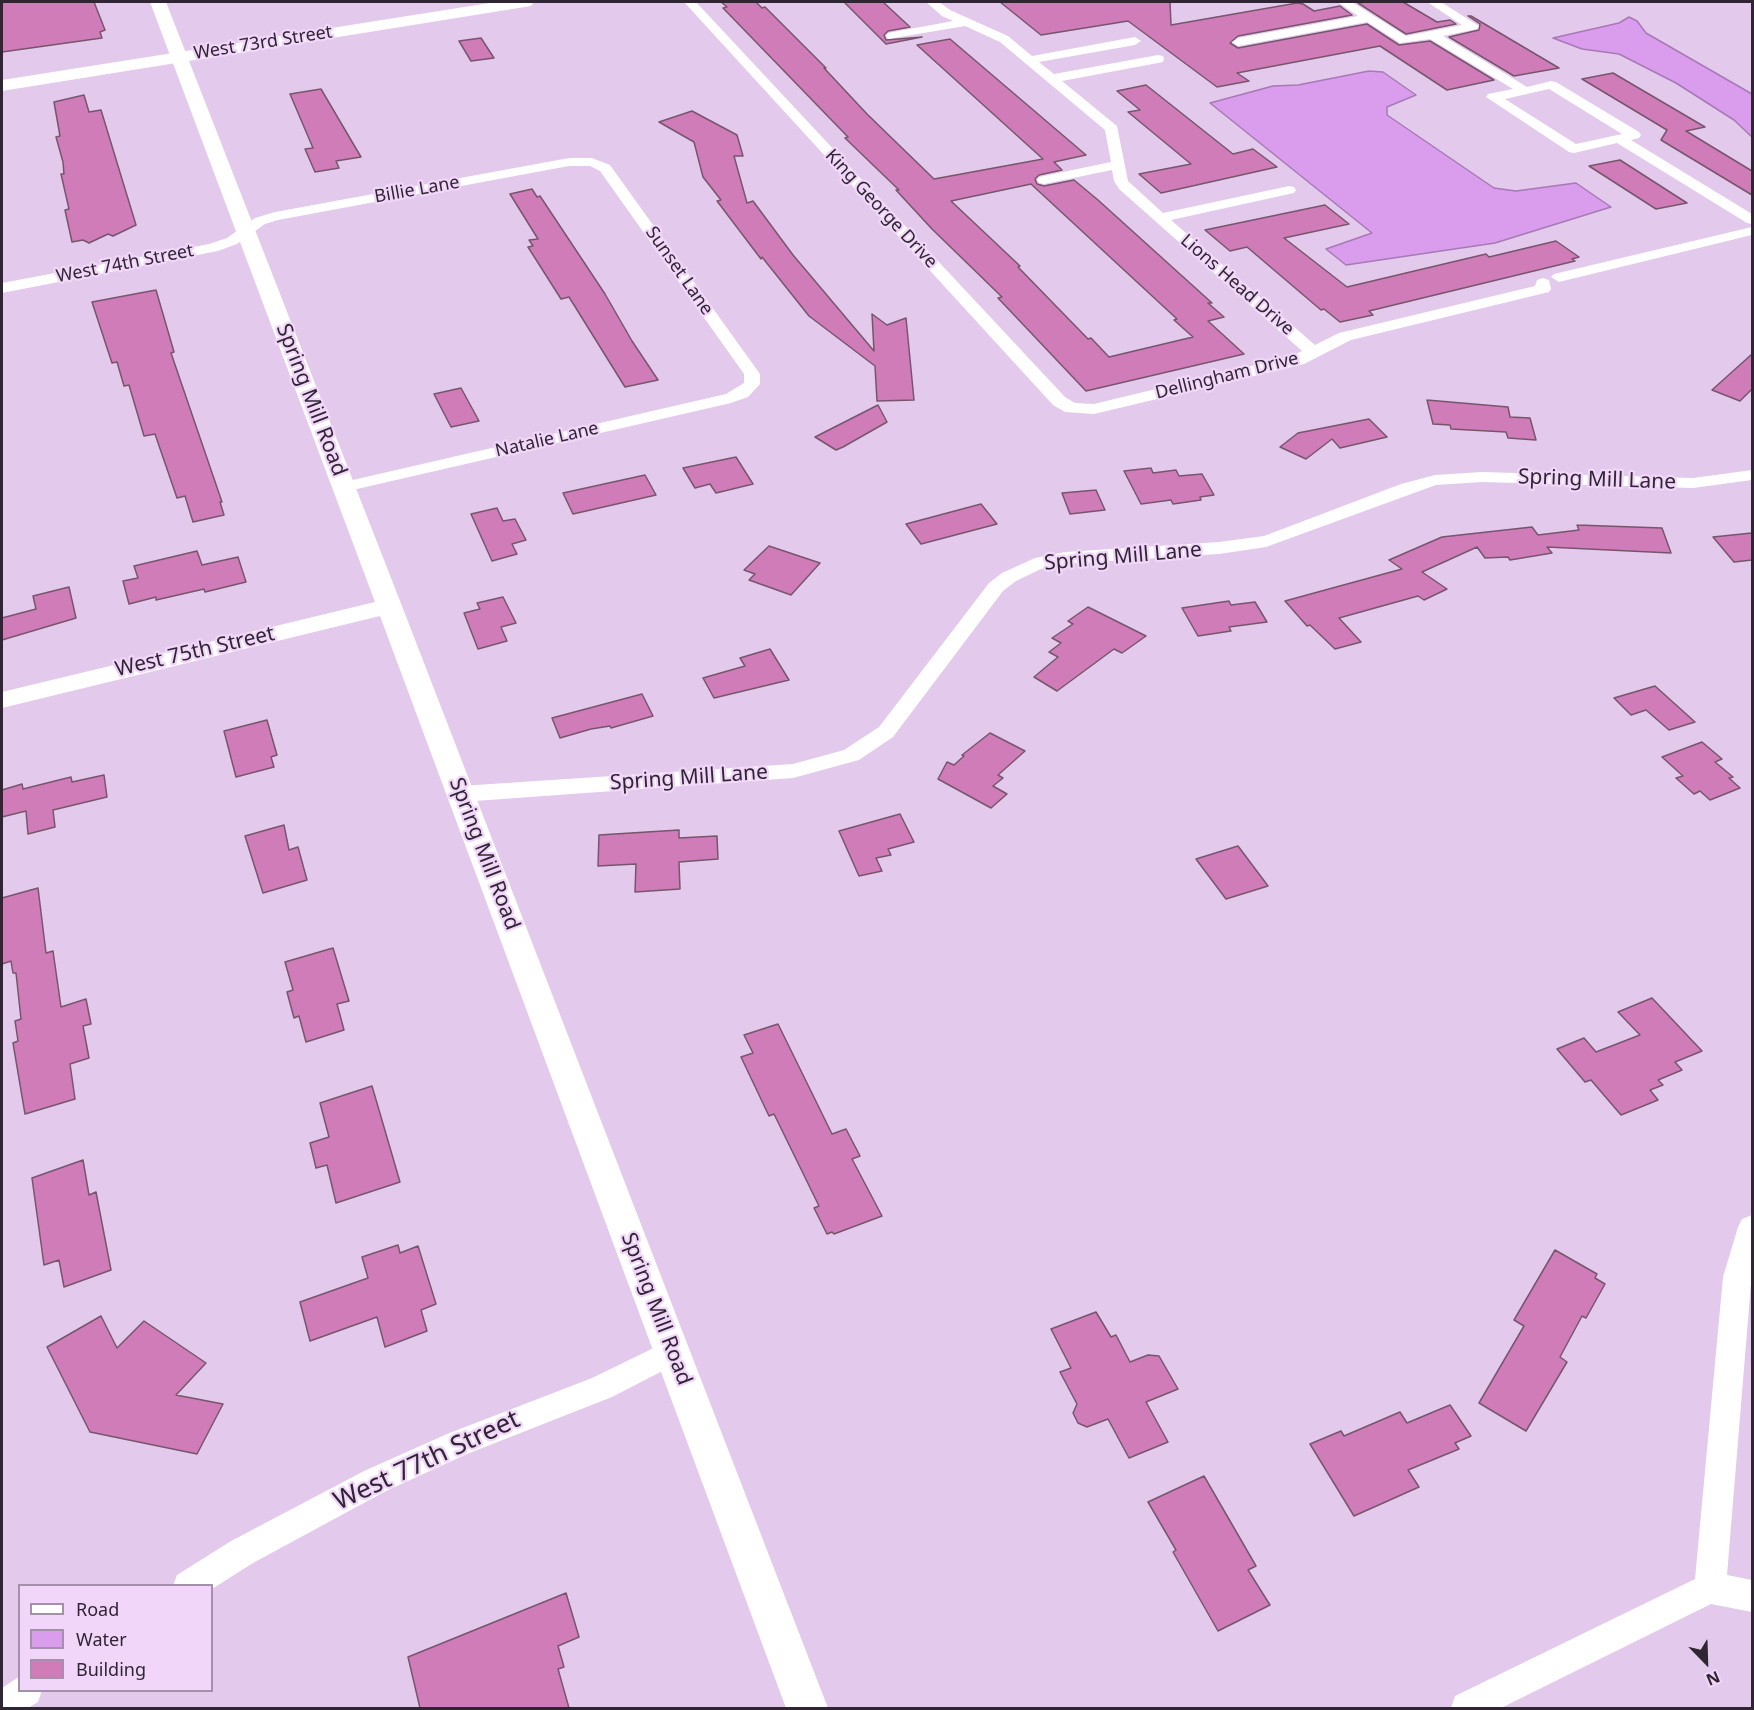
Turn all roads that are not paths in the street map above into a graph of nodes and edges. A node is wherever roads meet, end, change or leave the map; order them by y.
1 (158, 2) edge
2 (525, 2) edge
3 (690, 2) edge
4 (932, 2) edge
5 (1344, 2) edge
6 (1461, 2) edge
7 (1436, 3) edge
8 (1371, 18) junction
9 (968, 22) junction
10 (1431, 34) junction
11 (892, 36) dead end
12 (1135, 41) dead end
13 (1238, 42) dead end
14 (179, 57) junction
15 (1158, 59) dead end
16 (1029, 60) junction
17 (1051, 79) junction
18 (2, 86) edge
19 (1524, 91) junction
20 (1619, 138) junction
21 (592, 162) joint
22 (1119, 165) junction
23 (1044, 180) dead end
24 (1289, 190) dead end
25 (1160, 218) junction
26 (1752, 220) edge
27 (246, 231) junction
28 (1752, 231) edge
29 (2, 288) edge
30 (1314, 353) junction
31 (747, 388) joint
32 (1077, 410) joint
33 (1752, 475) edge
34 (344, 487) junction
35 (390, 606) junction
36 (2, 700) edge
37 (461, 794) junction
38 (1752, 1227) edge
39 (672, 1352) junction
40 (191, 1584) edge
41 (1710, 1587) junction
42 (1752, 1596) edge
43 (23, 1692) edge
44 (2, 1707) edge
45 (807, 1708) edge
46 (1467, 1708) edge

1 - 14 street, Spring Mill Road
2 - 14 main road, West 73rd Street
3 - 32 street, King George Drive
4 - 9 street, Lions Head Drive
5 - 8 street
6 - 7 street
7 - 10 street
8 - 10 street
8 - 13 street
9 - 11 street
9 - 16 street, Lions Head Drive
10 - 19 street
12 - 16 street
14 - 18 main road, West 73rd Street
14 - 27 street, Spring Mill Road
15 - 17 street
16 - 17 street, Lions Head Drive
17 - 22 street, Lions Head Drive
19 - 20 street
19 - 20 street
20 - 26 street
21 - 27 street, Billie Lane
21 - 31 street, Sunset Lane
22 - 23 street
22 - 25 street, Lions Head Drive
24 - 25 street, Lions Head Drive
25 - 30 street, Lions Head Drive
27 - 29 street, West 74th Street
27 - 34 street, Spring Mill Road
28 - 30 street, Dellingham Drive
30 - 32 street, Dellingham Drive
31 - 34 street, Natalie Lane
33 - 37 street, Spring Mill Lane
34 - 35 street, Spring Mill Road
35 - 36 street, West 75th Street
35 - 37 street, Spring Mill Road
37 - 39 street, Spring Mill Road
38 - 41 street
39 - 40 street, West 77th Street
39 - 45 street, Spring Mill Road
41 - 42 street
41 - 46 street
43 - 44 street

